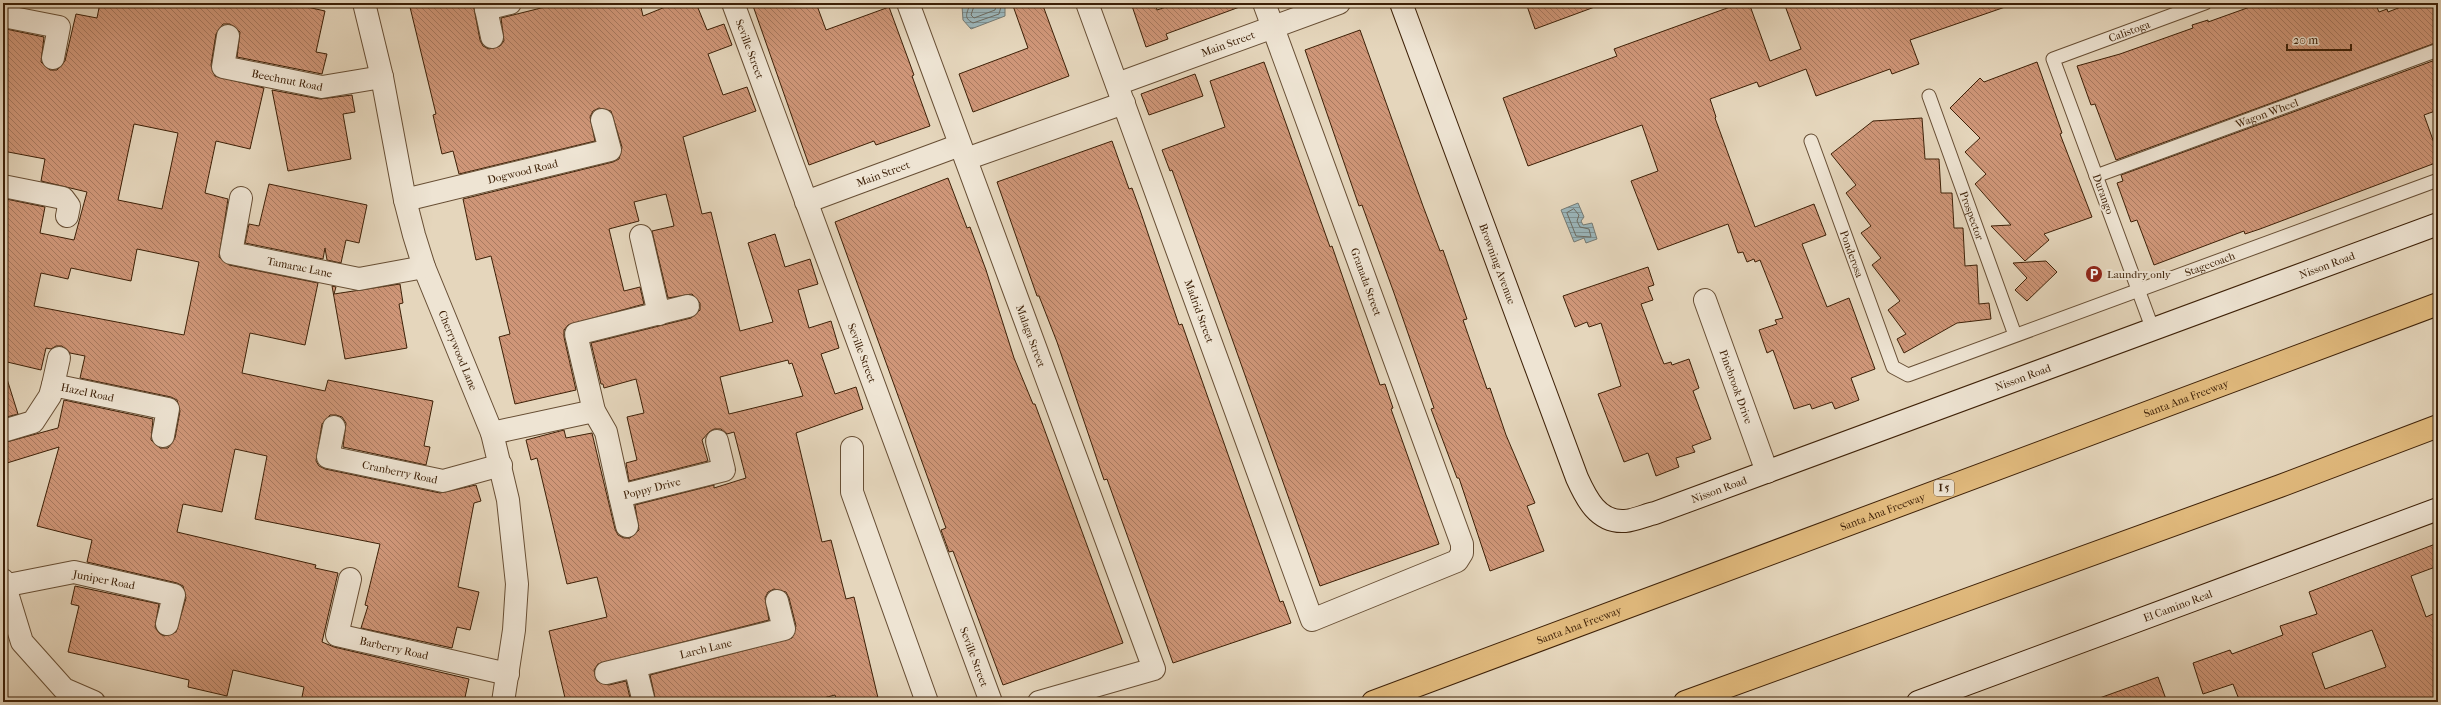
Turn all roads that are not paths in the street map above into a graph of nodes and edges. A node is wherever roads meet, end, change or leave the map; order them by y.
1 (364, 3) edge
2 (510, 3) edge
3 (733, 3) edge
4 (908, 3) edge
5 (1087, 3) edge
6 (1264, 3) edge
7 (1338, 3) edge
8 (1401, 3) edge
9 (2205, 3) edge
10 (485, 6) edge
11 (3, 16) edge
12 (1272, 26) junction
13 (228, 36) dead end
14 (492, 38) dead end
15 (2438, 50) edge
16 (53, 58) dead end
17 (2053, 59) joint
18 (382, 77) junction
19 (1120, 94) junction
20 (1929, 96) dead end
21 (602, 120) dead end
22 (1810, 141) dead end
23 (963, 152) junction
24 (2096, 176) junction
25 (2438, 180) edge
26 (3, 186) edge
27 (241, 198) dead end
28 (405, 200) junction
29 (806, 202) junction
30 (67, 216) dead end
31 (2438, 224) edge
32 (641, 236) dead end
33 (424, 267) junction
34 (2137, 290) junction
35 (1705, 300) dead end
36 (2438, 304) edge
37 (688, 306) dead end
38 (659, 314) junction
39 (2153, 330) junction
40 (2015, 335) junction
41 (59, 358) dead end
42 (1893, 367) joint
43 (53, 385) junction
44 (594, 411) junction
45 (2438, 426) edge
46 (334, 427) dead end
47 (3, 431) edge
48 (492, 433) junction
49 (163, 436) dead end
50 (717, 441) dead end
51 (852, 448) dead end
52 (501, 465) junction
53 (1767, 472) junction
54 (620, 496) junction
55 (2438, 509) edge
56 (1605, 517) joint
57 (627, 526) dead end
58 (350, 579) dead end
59 (4, 584) edge
60 (777, 601) dead end
61 (1312, 620) joint
62 (167, 624) dead end
63 (635, 666) junction
64 (606, 673) dead end
65 (508, 674) junction
66 (94, 702) edge
67 (503, 702) edge
68 (644, 702) edge
69 (927, 702) edge
70 (991, 702) edge
71 (1039, 702) edge
72 (1373, 702) edge
73 (1685, 702) edge
74 (1918, 702) edge

1 - 18 street, Cherrywood Lane
2 - 10 street
3 - 29 street, Seville Street
4 - 23 street, Malaga Street
5 - 19 street, Madrid Street
6 - 12 street, Granada Street
7 - 12 street, Main Street
8 - 56 street, Browning Avenue
9 - 17 lane, Calistoga
10 - 14 street
11 - 16 street
12 - 19 street, Main Street
12 - 61 street, Granada Street
13 - 18 street, Beechnut Road
15 - 24 lane, Wagon Wheel
17 - 24 lane, Durango
18 - 28 street, Cherrywood Lane
19 - 23 street, Main Street
19 - 61 street, Madrid Street
20 - 40 lane, Prospector
21 - 28 street, Dogwood Road
22 - 42 lane, Ponderosa
23 - 29 street, Main Street
23 - 71 street, Malaga Street
24 - 34 lane, Durango
25 - 34 lane, Stagecoach
26 - 30 street
27 - 33 street, Tamarac Lane
28 - 33 street, Cherrywood Lane
29 - 70 street, Seville Street
31 - 39 street, Nisson Road
32 - 38 street
33 - 48 street, Cherrywood Lane
34 - 39 lane, Durango
34 - 40 lane, Stagecoach
35 - 53 street, Pinebrook Drive
36 - 72 highway, Santa Ana Freeway / I 5
37 - 38 street
38 - 44 street, Poppy Drive
39 - 53 street, Nisson Road
40 - 42 lane, Stagecoach
41 - 43 street
43 - 47 street, Hazel Road
43 - 49 street, Hazel Road
44 - 48 street
44 - 54 street, Poppy Drive
45 - 73 highway
46 - 52 street, Cranberry Road
48 - 52 street, Cherrywood Lane
50 - 54 street, Poppy Drive
51 - 69 street
52 - 65 street, Cherrywood Lane
53 - 56 street, Nisson Road
54 - 57 street
55 - 74 street, El Camino Real
58 - 65 street, Barberry Road
59 - 62 street, Juniper Road
59 - 66 street
60 - 63 street, Larch Lane
63 - 64 street
63 - 68 street
65 - 67 street, Cherrywood Lane

